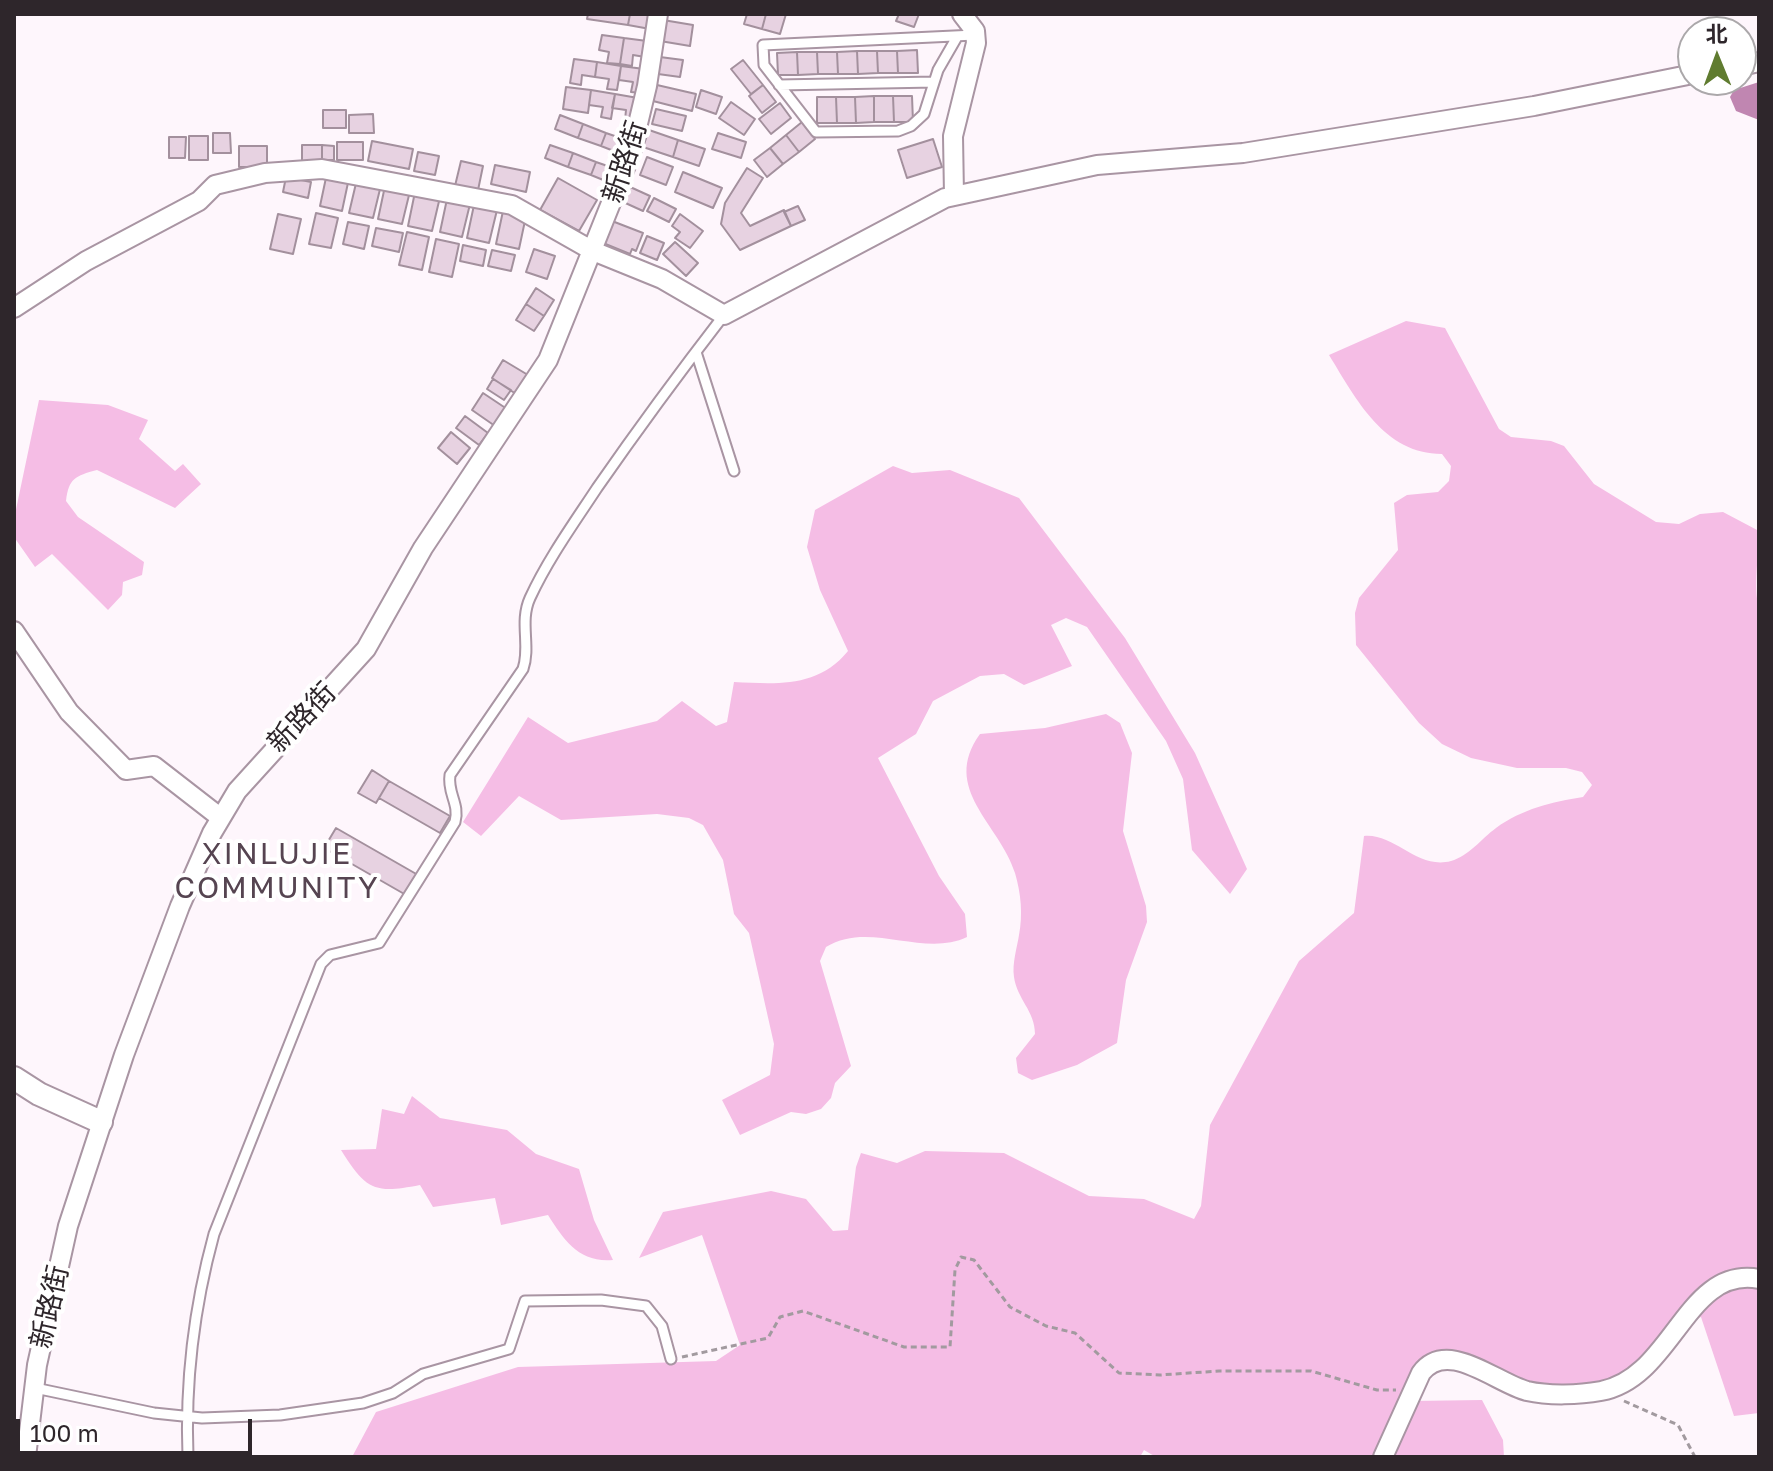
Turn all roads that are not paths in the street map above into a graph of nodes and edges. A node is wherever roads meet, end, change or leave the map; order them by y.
1 (658, 14) edge
2 (962, 14) edge
3 (966, 36) junction
4 (1677, 77) edge
5 (934, 82) junction
6 (779, 85) junction
7 (954, 195) junction
8 (593, 251) junction
9 (14, 308) edge
10 (724, 315) junction
11 (696, 352) junction
12 (734, 471) dead end
13 (14, 631) edge
14 (221, 818) junction
15 (14, 1078) edge
16 (101, 1122) junction
17 (1759, 1279) edge
18 (671, 1359) road end
19 (35, 1388) junction
20 (187, 1416) junction
21 (26, 1457) edge
22 (188, 1457) edge
23 (1383, 1457) edge

1 - 8 street, 新路街
2 - 3 street
3 - 5 lane
3 - 6 lane
3 - 7 street
4 - 7 street
5 - 6 lane
5 - 6 lane
7 - 10 street
8 - 9 street
8 - 10 street
8 - 14 street, 新路街
10 - 11 lane
11 - 12 lane
11 - 20 lane
13 - 14 street
14 - 16 street, 新路街
15 - 16 street
16 - 19 street, 新路街
17 - 23 street
18 - 20 lane
19 - 20 lane
19 - 21 street, 新路街
20 - 22 lane

